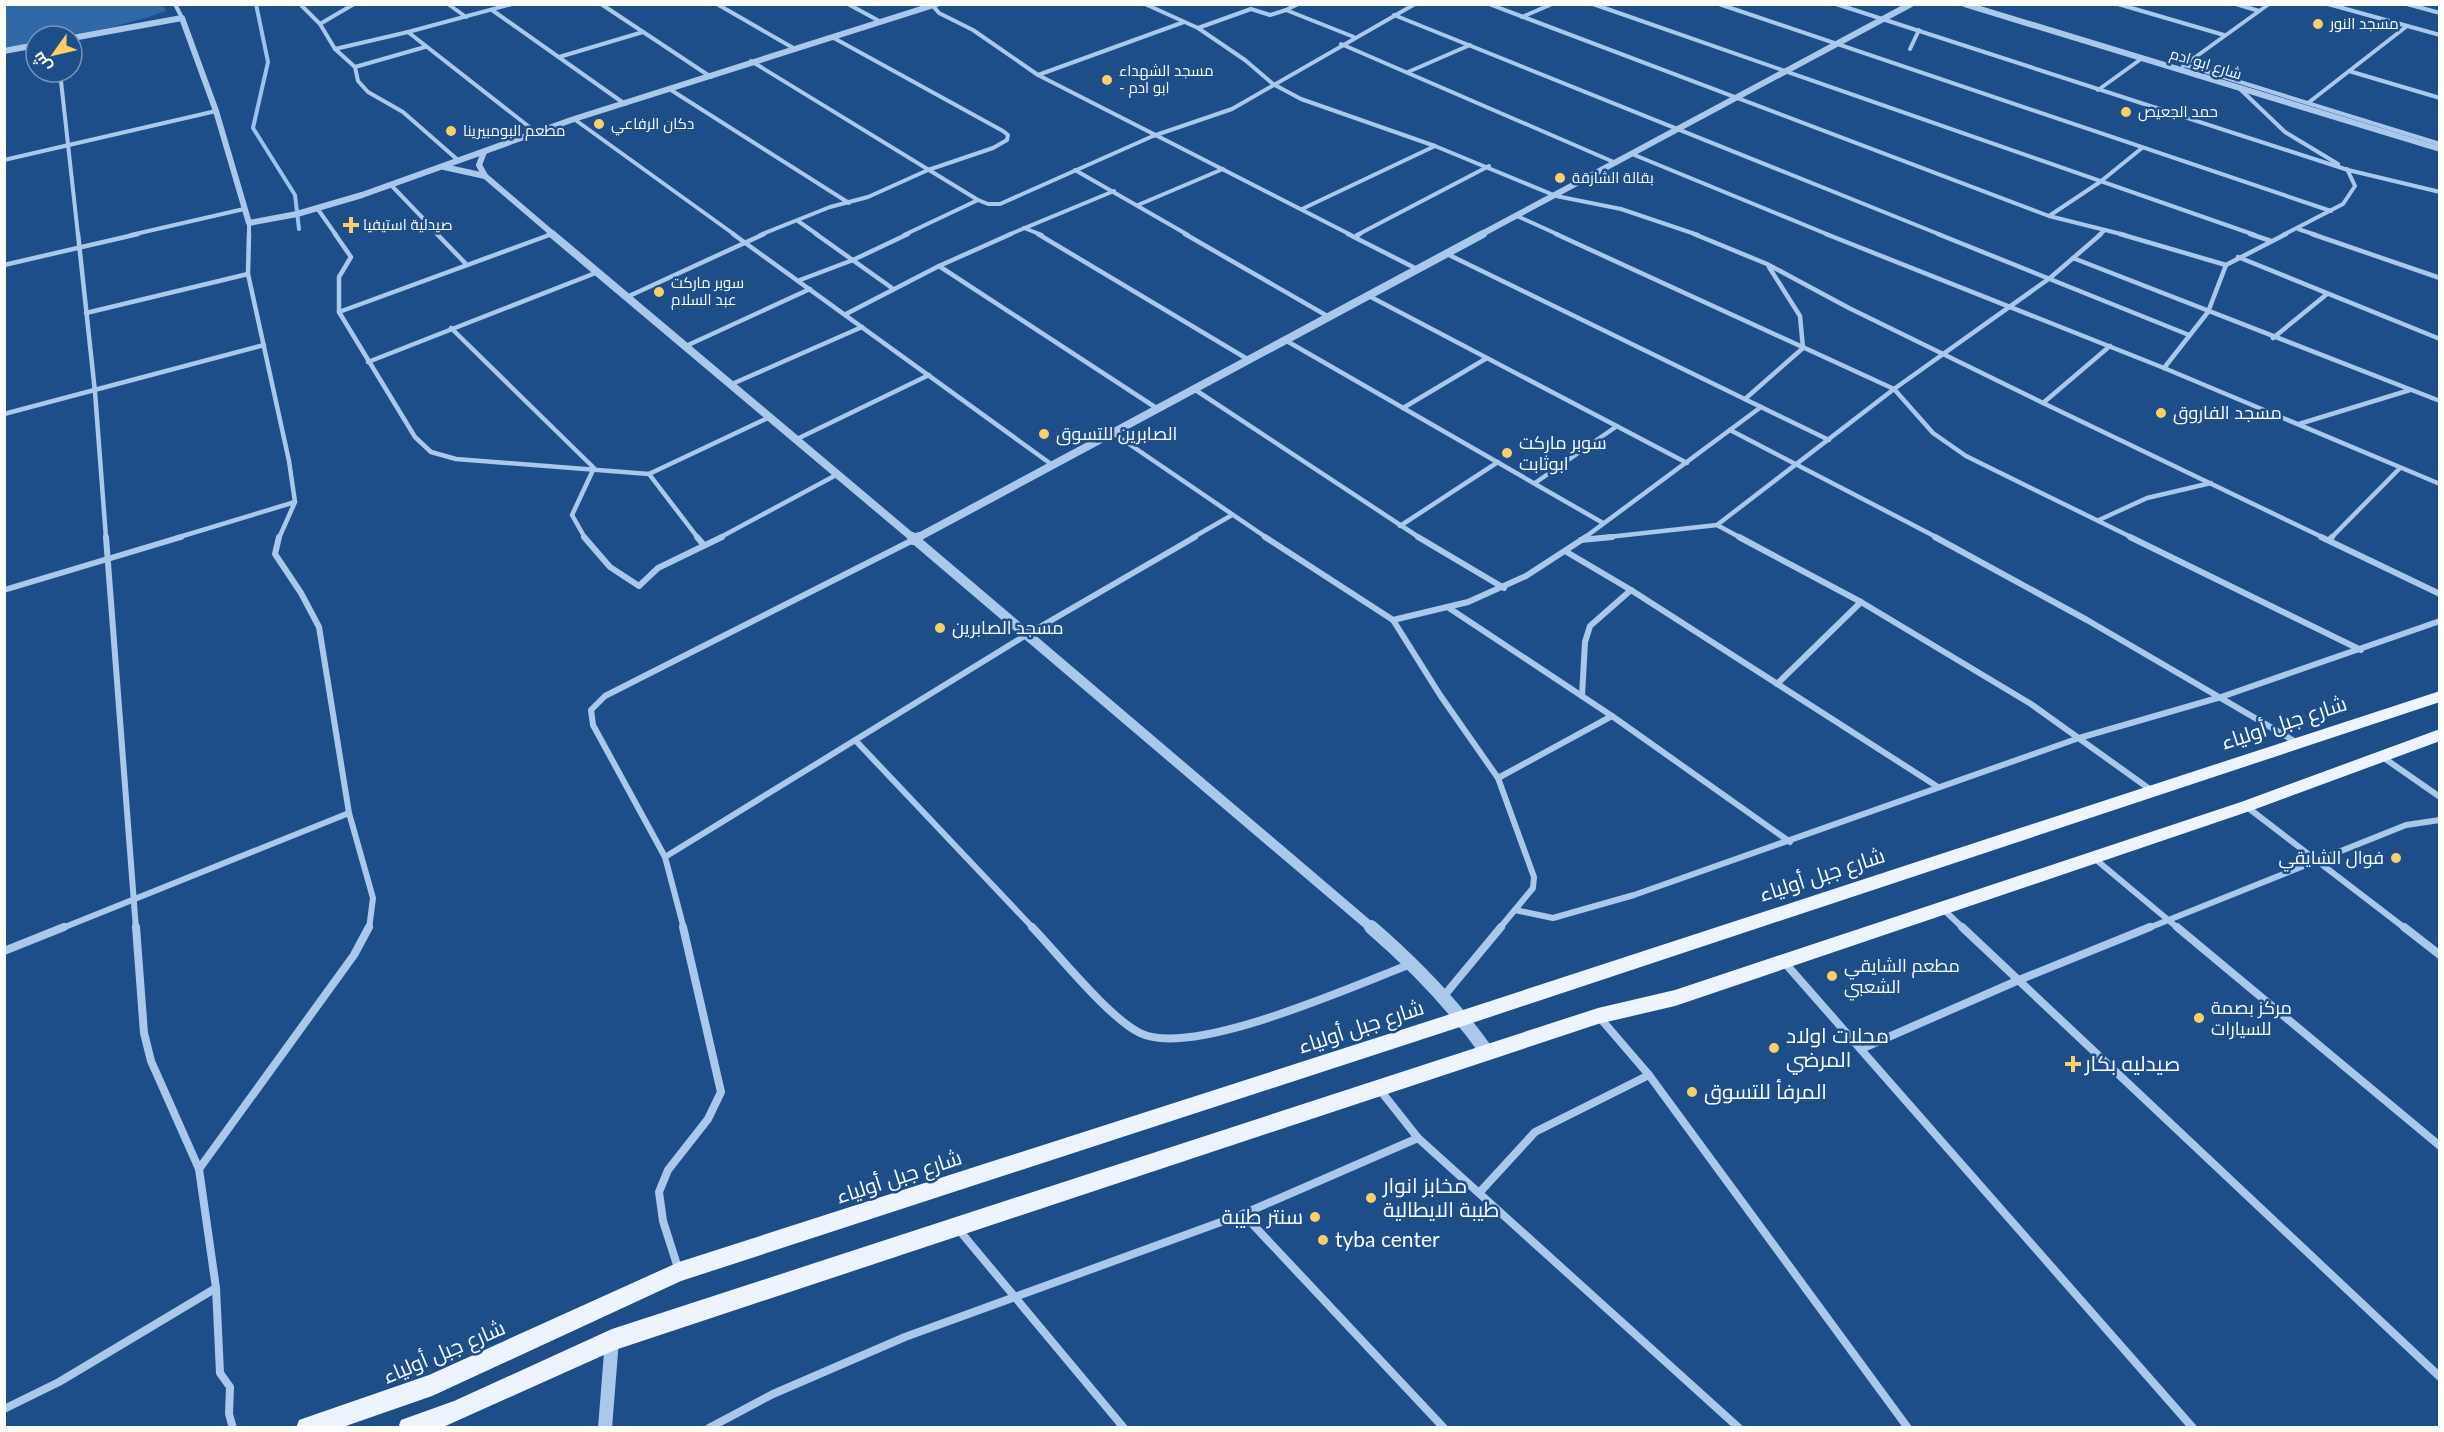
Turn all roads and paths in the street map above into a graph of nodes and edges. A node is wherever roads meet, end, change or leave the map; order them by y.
1 (175, 4) edge
2 (300, 4) edge
3 (354, 4) edge
4 (448, 4) edge
5 (512, 4) edge
6 (602, 4) edge
7 (717, 4) edge
8 (848, 4) edge
9 (1145, 4) edge
10 (1241, 4) edge
11 (1298, 4) edge
12 (1414, 4) edge
13 (1489, 4) edge
14 (1552, 4) edge
15 (1593, 4) edge
16 (1719, 4) edge
17 (1836, 4) edge
18 (1911, 4) edge
19 (1964, 4) edge
20 (2118, 4) edge
21 (2236, 4) edge
22 (2269, 4) edge
23 (2328, 4) edge
24 (2407, 4) edge
25 (935, 5) edge
26 (1251, 9) junction
27 (492, 10) junction
28 (1286, 10) junction
29 (2259, 11) junction
30 (2439, 13) edge
31 (1394, 15) junction
32 (466, 17) junction
33 (1521, 17) junction
34 (182, 18) junction
35 (1883, 20) junction
36 (881, 22) junction
37 (1184, 22) junction
38 (320, 24) junction
39 (2407, 26) junction
40 (1198, 28) junction
41 (1919, 30) junction
42 (408, 32) junction
43 (643, 32) junction
44 (2224, 35) junction
45 (2439, 35) edge
46 (84, 36) edge
47 (832, 37) junction
48 (1354, 37) junction
49 (1341, 45) junction
50 (1471, 45) junction
51 (1836, 45) junction
52 (24, 47) edge
53 (425, 47) junction
54 (335, 49) junction
55 (795, 49) junction
56 (1910, 49) dead end
57 (4, 51) edge
58 (559, 57) junction
59 (2141, 58) junction
60 (751, 61) junction
61 (2185, 65) junction
62 (355, 67) junction
63 (2178, 69) junction
64 (2349, 71) junction
65 (1408, 72) junction
66 (1784, 73) junction
67 (1038, 75) junction
68 (711, 77) junction
69 (61, 84) edge
70 (1273, 84) junction
71 (2239, 88) junction
72 (671, 90) junction
73 (2098, 90) junction
74 (2439, 98) edge
75 (1734, 99) junction
76 (2308, 103) junction
77 (625, 104) junction
78 (216, 111) junction
79 (574, 119) junction
80 (1679, 129) junction
81 (537, 133) junction
82 (1153, 136) junction
83 (2439, 144) edge
84 (69, 146) junction
85 (1435, 146) junction
86 (2142, 148) junction
87 (2439, 148) edge
88 (484, 152) junction
89 (1632, 154) junction
90 (4, 160) edge
91 (459, 161) junction
92 (1616, 163) junction
93 (1489, 166) junction
94 (442, 167) junction
95 (928, 170) junction
96 (1075, 170) junction
97 (1223, 170) junction
98 (2348, 170) junction
99 (485, 176) junction
100 (2100, 182) junction
101 (391, 185) junction
102 (1114, 191) junction
103 (2439, 192) edge
104 (1556, 196) junction
105 (978, 200) junction
106 (849, 203) junction
107 (1138, 205) junction
108 (244, 208) junction
109 (317, 208) junction
110 (1302, 209) junction
111 (2331, 212) junction
112 (1517, 216) junction
113 (2049, 216) junction
114 (798, 220) junction
115 (249, 223) junction
116 (1024, 228) junction
117 (2297, 229) junction
118 (2105, 230) junction
119 (552, 234) junction
120 (1356, 237) junction
121 (746, 242) junction
122 (2271, 242) junction
123 (78, 247) junction
124 (1447, 254) junction
125 (2238, 257) junction
126 (2073, 258) junction
127 (854, 260) junction
128 (1767, 264) junction
129 (4, 265) edge
130 (466, 265) junction
131 (2226, 266) junction
132 (939, 267) junction
133 (1419, 270) junction
134 (598, 272) junction
135 (248, 274) junction
136 (2050, 278) junction
137 (2439, 278) edge
138 (800, 280) junction
139 (892, 288) junction
140 (810, 289) junction
141 (2327, 294) junction
142 (1369, 296) junction
143 (627, 297) junction
144 (2007, 307) junction
145 (339, 312) junction
146 (2208, 312) junction
147 (86, 313) junction
148 (846, 314) junction
149 (1329, 317) junction
150 (862, 327) junction
151 (451, 328) junction
152 (2189, 335) junction
153 (2274, 338) junction
154 (2439, 339) edge
155 (1285, 340) junction
156 (264, 345) junction
157 (686, 346) junction
158 (2109, 346) junction
159 (1803, 348) junction
160 (1944, 354) junction
161 (1487, 358) junction
162 (1249, 360) junction
163 (368, 362) junction
164 (2164, 368) junction
165 (929, 375) junction
166 (732, 384) junction
167 (1194, 389) junction
168 (1894, 389) junction
169 (2410, 390) junction
170 (95, 392) junction
171 (1745, 399) junction
172 (2439, 401) edge
173 (2043, 403) junction
174 (1761, 407) junction
175 (1403, 408) junction
176 (1158, 409) junction
177 (4, 414) edge
178 (770, 417) junction
179 (2298, 424) junction
180 (1617, 426) junction
181 (1730, 430) junction
182 (1113, 433) junction
183 (797, 439) junction
184 (1829, 440) junction
185 (1498, 462) junction
186 (1687, 463) junction
187 (1797, 463) junction
188 (1051, 464) junction
189 (594, 468) junction
190 (2400, 468) junction
191 (649, 474) junction
192 (838, 474) junction
193 (1535, 483) junction
194 (2212, 483) junction
195 (2439, 484) edge
196 (295, 502) junction
197 (1232, 515) junction
198 (2099, 520) junction
199 (1603, 523) junction
200 (1717, 525) junction
201 (1400, 526) junction
202 (914, 540) junction
203 (1581, 540) junction
204 (2329, 540) junction
205 (703, 544) junction
206 (1565, 551) junction
207 (107, 561) junction
208 (1504, 588) junction
209 (4, 590) edge
210 (1631, 590) junction
211 (2439, 594) edge
212 (1861, 602) junction
213 (1449, 608) junction
214 (1393, 620) junction
215 (2439, 621) edge
216 (1026, 635) junction
217 (2361, 650) junction
218 (1777, 684) junction
219 (1582, 696) junction
220 (2439, 696) edge
221 (2221, 697) junction
222 (1612, 716) junction
223 (2439, 735) edge
224 (2079, 738) junction
225 (856, 741) junction
226 (2296, 742) junction
227 (2384, 758) junction
228 (1498, 778) junction
229 (1938, 787) junction
230 (2152, 790) junction
231 (2439, 797) edge
232 (2247, 806) junction
233 (349, 813) junction
234 (2439, 820) edge
235 (1790, 842) junction
236 (665, 857) junction
237 (2094, 858) junction
238 (2317, 860) junction
239 (134, 901) junction
240 (1941, 908) junction
241 (1515, 910) junction
242 (2169, 921) junction
243 (4, 951) edge
244 (2439, 955) edge
245 (1783, 960) junction
246 (1413, 963) junction
247 (2019, 980) junction
248 (1443, 997) junction
249 (1598, 1016) junction
250 (1463, 1018) junction
251 (1861, 1049) junction
252 (1487, 1052) junction
253 (1649, 1075) junction
254 (1379, 1089) junction
255 (1418, 1138) junction
256 (2439, 1146) edge
257 (199, 1169) junction
258 (1479, 1193) junction
259 (1243, 1214) junction
260 (958, 1228) junction
261 (679, 1272) junction
262 (216, 1288) junction
263 (1012, 1296) junction
264 (612, 1340) junction
265 (2439, 1377) edge
266 (4, 1409) edge
267 (233, 1428) edge
268 (307, 1428) edge
269 (409, 1428) edge
270 (604, 1428) edge
271 (708, 1428) edge
272 (1124, 1428) edge
273 (1444, 1428) edge
274 (1739, 1428) edge
275 (1908, 1428) edge
276 (2193, 1428) edge

1 - 34 street
2 - 38 street
3 - 38 street
4 - 32 street
5 - 27 street
6 - 43 street
7 - 55 street
8 - 36 street
9 - 37 street
10 - 26 street
11 - 28 street
12 - 31 street
13 - 33 street
14 - 33 street
15 - 66 street
16 - 51 street
17 - 35 street
18 - 35 street
19 - 59 street, شارع ابو ادم
20 - 44 street
21 - 29 street
22 - 29 street
23 - 39 street
24 - 30 street
25 - 36 street
25 - 67 street
26 - 28 street
26 - 40 street
27 - 32 street
27 - 58 street
28 - 48 street
29 - 44 street
31 - 48 street
31 - 50 street
32 - 42 street
33 - 75 street
34 - 46 street
34 - 78 street
35 - 41 street
35 - 51 street
36 - 47 street
37 - 40 street
37 - 67 street
38 - 54 street
39 - 45 street
39 - 64 street
40 - 70 street
41 - 56 street
41 - 73 street
42 - 53 street
42 - 54 street
43 - 58 street
43 - 68 street
44 - 61 street
47 - 55 street
47 - 95 street
48 - 49 street
49 - 65 street
49 - 70 street
50 - 65 street
50 - 80 street
51 - 66 street
51 - 86 street
52 - 57 street
53 - 62 street
53 - 81 street
54 - 62 street
55 - 60 street
58 - 77 street
59 - 63 street, شارع ابو ادم
59 - 73 street
60 - 68 street
60 - 95 street
61 - 63 street
61 - 76 street
62 - 91 street
63 - 71 street, شارع ابو ادم
64 - 74 street
64 - 76 street
65 - 92 street
66 - 75 street
66 - 100 street
67 - 82 street
68 - 72 street
69 - 84 street
70 - 82 street
70 - 85 street
71 - 87 street, شارع ابو ادم
71 - 98 street
72 - 77 street
72 - 106 street
73 - 98 street
75 - 80 street
75 - 113 street
76 - 83 street
77 - 79 street
78 - 84 street
78 - 108 street
79 - 81 street
79 - 121 street
80 - 89 street
80 - 136 street
81 - 88 street
82 - 96 street
82 - 97 street
84 - 90 street
84 - 123 street
85 - 93 street
85 - 110 street
86 - 100 street
86 - 111 street
88 - 91 street
88 - 99 street
89 - 92 street
89 - 144 street
91 - 94 street
92 - 104 street
93 - 104 street
93 - 120 street
94 - 99 street
94 - 101 street
95 - 105 street
95 - 106 street
96 - 102 street
96 - 105 street
97 - 107 street
97 - 110 street
98 - 103 street
98 - 111 street
99 - 119 street
100 - 113 street
100 - 122 street
101 - 109 street
101 - 130 street
102 - 107 street
102 - 116 street
104 - 112 street
104 - 128 street
105 - 127 street
106 - 114 street
107 - 149 street
108 - 115 street
108 - 123 street
109 - 115 street
109 - 145 street
110 - 120 street
111 - 117 street
112 - 124 street
112 - 159 street
113 - 118 street
114 - 121 street
114 - 127 street
115 - 135 street
116 - 132 street
116 - 162 street
117 - 122 street
117 - 137 street
118 - 126 street
118 - 131 street
119 - 130 street
119 - 134 street
120 - 133 street
121 - 138 street
121 - 143 street
122 - 125 street
123 - 129 street
123 - 147 street
124 - 133 street
124 - 171 street
125 - 131 street
125 - 141 street
126 - 136 street
126 - 146 street
127 - 138 street
127 - 139 street
128 - 159 street
128 - 160 street
130 - 145 street
131 - 146 street
132 - 139 street
132 - 176 street
133 - 142 street
134 - 143 street
134 - 151 street
135 - 147 street
135 - 156 street
136 - 144 street
136 - 152 street
138 - 140 street
139 - 148 street
140 - 148 street
140 - 157 street
141 - 153 street
141 - 154 street
142 - 149 street
142 - 161 street
143 - 157 street
144 - 158 street
144 - 160 street
145 - 163 street
146 - 152 street
146 - 153 street
147 - 170 street
148 - 150 street
149 - 155 street
150 - 165 street
150 - 166 street
151 - 163 street
151 - 189 street
152 - 164 street
153 - 169 street
155 - 162 street
155 - 175 street
156 - 170 street
156 - 196 street
157 - 166 street
158 - 164 street
158 - 173 street
159 - 168 street
159 - 171 street
160 - 168 street
160 - 173 street
161 - 175 street
161 - 180 street
162 - 167 street
163 - 189 street
164 - 179 street
165 - 183 street
165 - 188 street
166 - 178 street
167 - 176 street
167 - 201 street
168 - 184 street
168 - 198 street
169 - 172 street
169 - 179 street
170 - 177 street
170 - 207 street
171 - 174 street
173 - 194 street
174 - 181 street
174 - 184 street
175 - 185 street
176 - 182 street
178 - 183 street
178 - 191 street
179 - 190 street
180 - 186 street
180 - 193 street
181 - 186 street
181 - 187 street
182 - 188 street
182 - 197 street
183 - 192 street
184 - 187 street
185 - 193 street
185 - 201 street
186 - 199 street
187 - 200 street
187 - 221 street
188 - 202 street
189 - 191 street
189 - 205 street
190 - 195 street
190 - 204 street
191 - 205 street
192 - 202 street
192 - 205 street
193 - 199 street
194 - 198 street
194 - 204 street
196 - 207 street
196 - 233 street
197 - 214 street
197 - 216 street
198 - 217 street
199 - 203 street
200 - 203 street
200 - 212 street
201 - 208 street
202 - 216 street
202 - 236 street
203 - 206 street
204 - 211 street
206 - 208 street
206 - 210 street
207 - 209 street
207 - 239 street
208 - 213 street
210 - 218 street
210 - 219 street
212 - 218 street
212 - 224 street
213 - 214 street
213 - 219 street
214 - 228 street
215 - 217 street
216 - 225 street
216 - 246 street
217 - 221 street
218 - 229 street
219 - 222 street
220 - 226 main road, شارع جبل أولياء
221 - 224 street
221 - 226 street
222 - 228 street
222 - 235 street
223 - 227 main road
224 - 229 street
224 - 230 street
225 - 236 street
225 - 246 street
226 - 230 main road, شارع جبل أولياء
227 - 231 street
227 - 232 main road
228 - 241 street
229 - 235 street
230 - 250 main road, شارع جبل أولياء
232 - 237 main road
232 - 238 street
233 - 239 street
233 - 257 street
234 - 238 street
235 - 241 street
236 - 261 street
237 - 240 main road
237 - 242 street
238 - 242 street
238 - 244 street
239 - 243 street
239 - 257 street
240 - 245 main road
240 - 247 street
241 - 248 street
242 - 247 street
242 - 256 street
245 - 249 main road
245 - 251 street
246 - 248 street
247 - 251 street
247 - 265 street
248 - 250 street
249 - 252 main road
249 - 253 street
250 - 252 street
250 - 261 main road, شارع جبل أولياء
251 - 276 street
252 - 254 main road
253 - 258 street
253 - 275 street
254 - 255 street
254 - 260 main road
255 - 258 street
255 - 259 street
257 - 262 street
258 - 274 street
259 - 263 street
259 - 273 street
260 - 263 street
260 - 264 main road
261 - 268 main road, شارع جبل أولياء
262 - 266 street
262 - 267 street
263 - 271 street
263 - 272 street
264 - 269 main road
264 - 270 street

